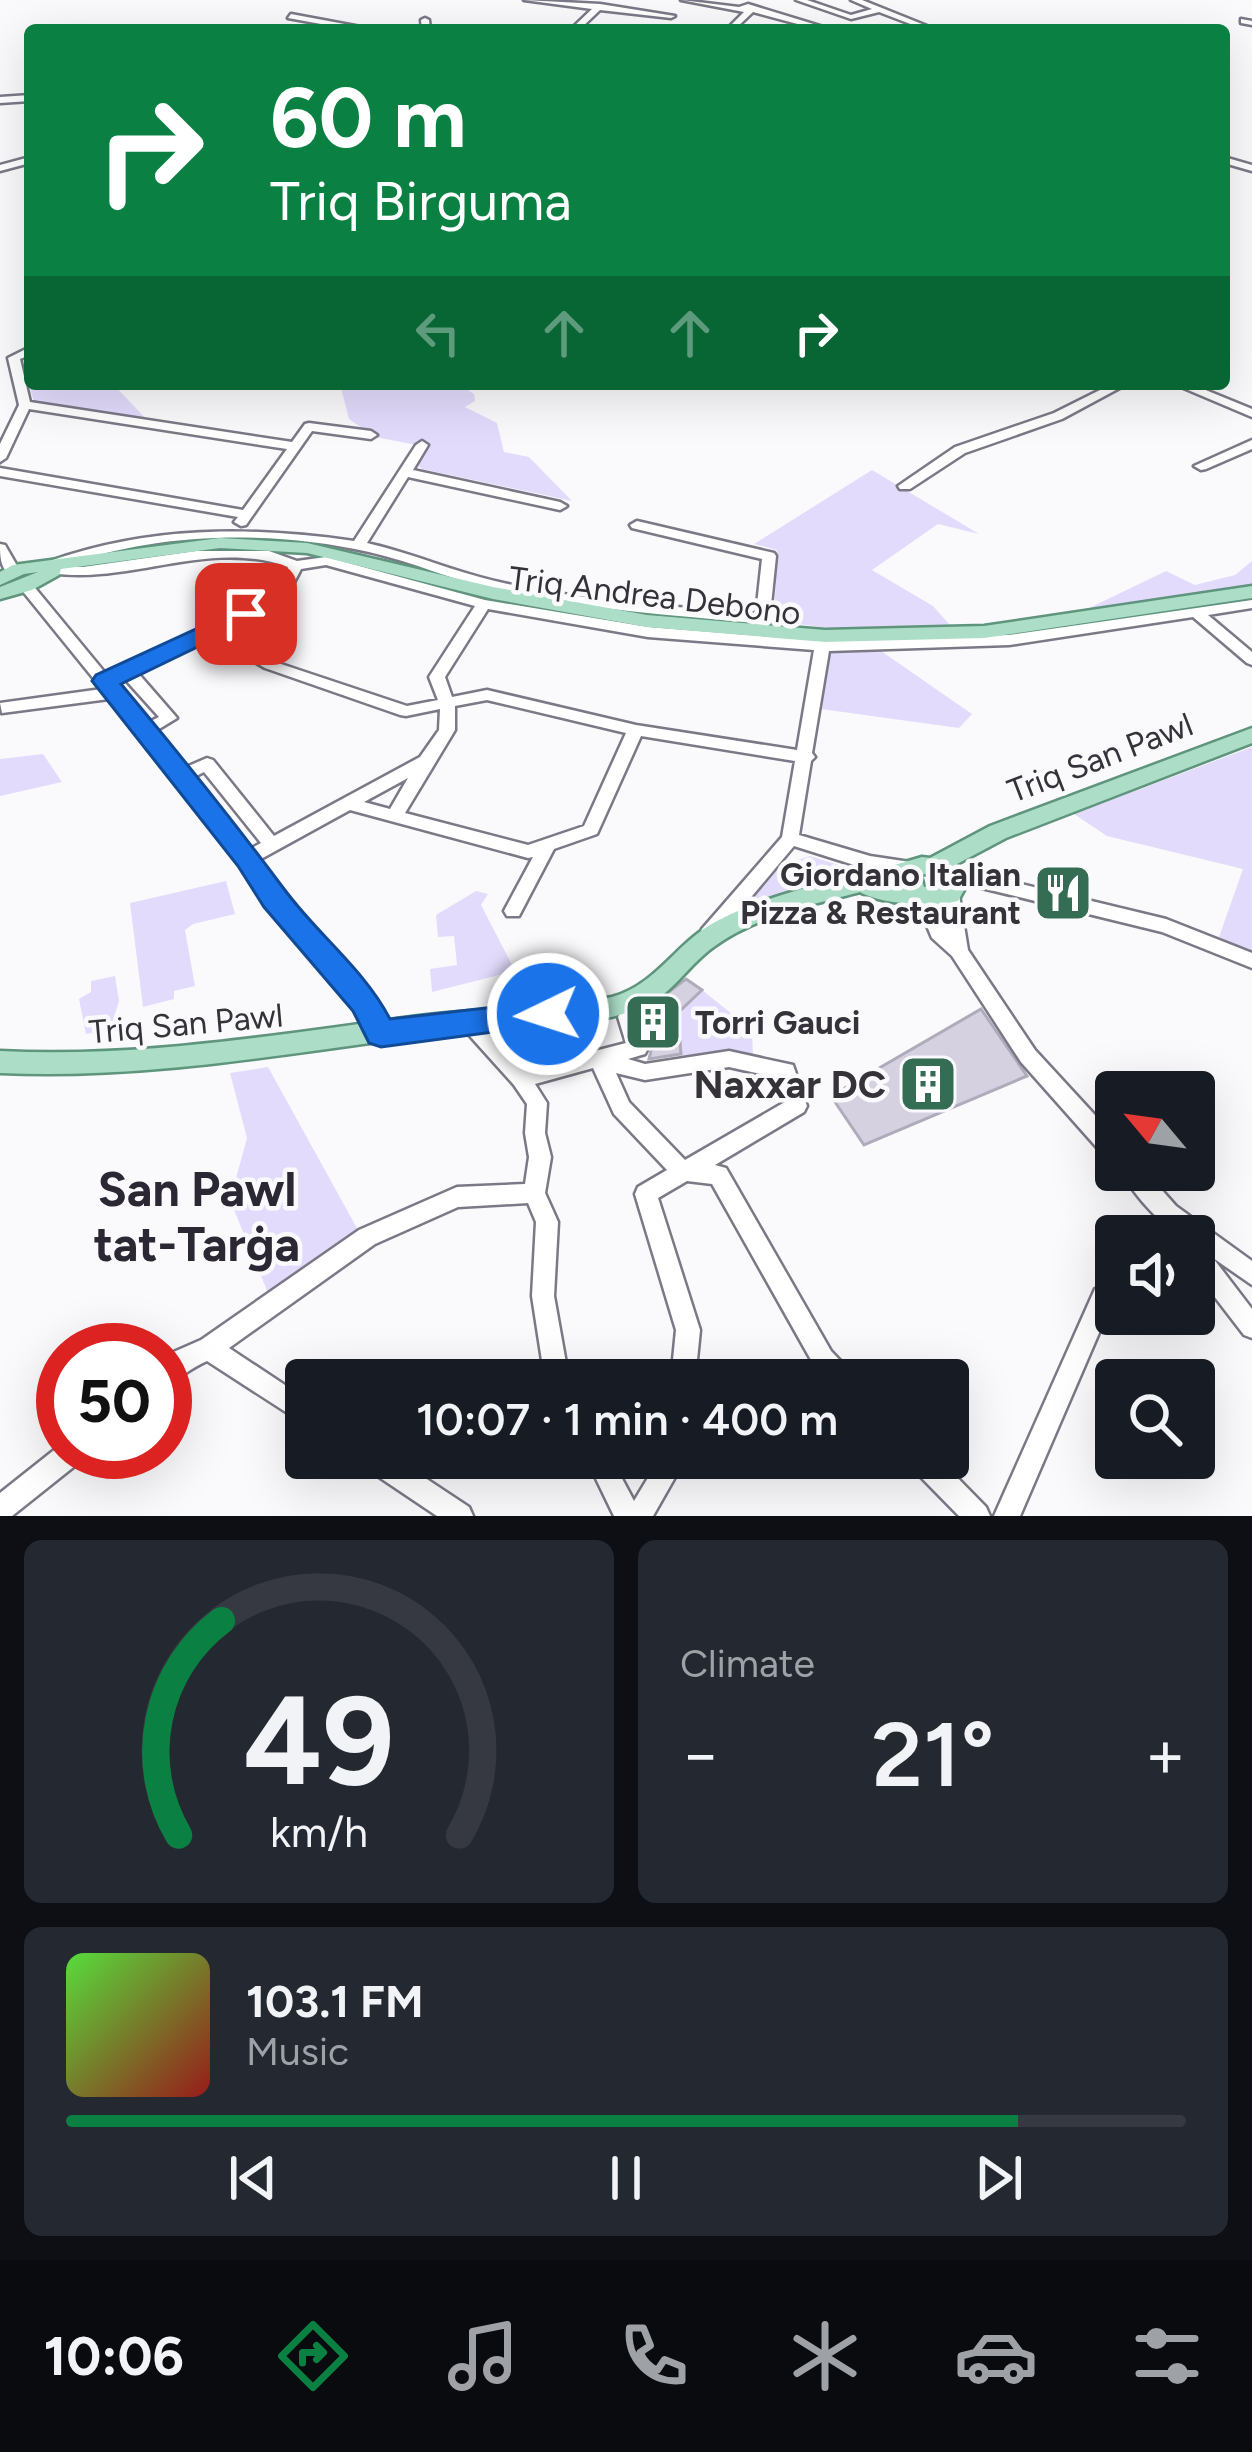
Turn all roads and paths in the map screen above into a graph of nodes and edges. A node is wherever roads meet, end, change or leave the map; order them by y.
1 (528, 0) edge
2 (608, 0) edge
3 (683, 0) edge
4 (775, 0) edge
5 (800, 0) edge
6 (855, 0) edge
7 (741, 6) edge
8 (596, 10) junction
9 (878, 10) junction
10 (291, 16) dead end
11 (671, 16) junction
12 (334, 24) edge
13 (581, 24) edge
14 (664, 24) edge
15 (807, 24) edge
16 (916, 24) edge
17 (24, 353) edge
18 (1109, 390) edge
19 (1195, 390) edge
20 (25, 405) junction
21 (1252, 413) edge
22 (371, 435) dead end
23 (1252, 443) edge
24 (422, 445) dead end
25 (295, 446) junction
26 (2, 450) edge
27 (1201, 466) dead end
28 (0, 472) edge
29 (405, 472) junction
30 (904, 486) dead end
31 (560, 506) dead end
32 (223, 511) junction
33 (245, 514) junction
34 (637, 525) dead end
35 (234, 534) junction
36 (204, 535) junction
37 (358, 546) junction
38 (0, 548) edge
39 (296, 565) junction
40 (55, 568) junction
41 (16, 580) edge
42 (1252, 592) edge
43 (484, 604) junction
44 (1252, 604) edge
45 (1197, 613) junction
46 (762, 626) junction
47 (212, 630) junction
48 (822, 646) junction
49 (1252, 660) edge
50 (127, 671) junction
51 (109, 687) junction
52 (446, 700) junction
53 (2, 708) edge
54 (636, 730) junction
55 (144, 731) junction
56 (1252, 735) edge
57 (807, 757) junction
58 (426, 761) junction
59 (180, 776) junction
60 (349, 804) junction
61 (394, 815) junction
62 (790, 839) junction
63 (272, 845) junction
64 (548, 845) junction
65 (248, 858) junction
66 (950, 879) junction
67 (914, 882) junction
68 (513, 911) dead end
69 (704, 939) junction
70 (959, 951) junction
71 (1252, 962) edge
72 (628, 1017) dead end
73 (468, 1020) junction
74 (381, 1033) junction
75 (600, 1060) junction
76 (0, 1062) edge
77 (521, 1079) junction
78 (1095, 1131) edge
79 (682, 1171) junction
80 (1150, 1191) edge
81 (534, 1193) junction
82 (1170, 1214) joint
83 (1252, 1274) edge
84 (1215, 1282) edge
85 (1095, 1315) edge
86 (1252, 1327) edge
87 (209, 1348) junction
88 (192, 1355) edge
89 (554, 1359) edge
90 (685, 1359) edge
91 (823, 1359) edge
92 (285, 1399) edge
93 (38, 1479) edge
94 (404, 1479) edge
95 (609, 1479) edge
96 (661, 1479) edge
97 (941, 1479) edge
98 (0, 1509) edge
99 (460, 1516) edge
100 (628, 1516) edge
101 (639, 1516) edge
102 (977, 1516) edge
103 (1007, 1516) edge

1 - 8 street
2 - 8 street
3 - 7 street
3 - 11 street
4 - 7 street
5 - 9 street
6 - 9 street
7 - 15 street
8 - 11 street
8 - 13 street
9 - 16 street
10 - 12 street
11 - 14 street
17 - 20 street
18 - 30 street
19 - 21 street
20 - 25 street
20 - 26 street
22 - 25 street
23 - 27 street
24 - 29 street
25 - 33 street
28 - 32 street
29 - 31 street
29 - 37 street
32 - 33 street
32 - 36 street
33 - 35 street
34 - 46 street
35 - 36 street, Triq Andrea Debono
35 - 37 street, Triq Andrea Debono
36 - 40 street, Triq Andrea Debono
37 - 46 street, Triq Andrea Debono
38 - 41 street
39 - 40 street, Triq Andrea Debono
39 - 43 street, Triq Andrea Debono
39 - 47 street
40 - 41 main road, Triq Andrea Debono
40 - 46 main road, Triq Andrea Debono
41 - 51 street
42 - 46 main road, Triq Andrea Debono
43 - 48 street, Triq Andrea Debono
43 - 52 street
44 - 45 street, Triq Andrea Debono
45 - 48 street, Triq Andrea Debono
45 - 49 street
47 - 50 street
47 - 52 street
48 - 57 street
50 - 51 street
50 - 55 street
51 - 53 street
51 - 55 street
52 - 54 street
52 - 58 street
54 - 57 street
54 - 64 street
55 - 59 street
56 - 66 main road, Triq San Pawl
57 - 62 street
58 - 60 street
58 - 61 street
59 - 63 street
59 - 65 street
60 - 61 street
60 - 63 street
61 - 64 street
62 - 67 street
62 - 69 street
63 - 65 street
64 - 68 street
65 - 74 street
66 - 67 main road, Triq San Pawl
66 - 70 street
66 - 71 street
67 - 69 main road, Triq San Pawl
67 - 70 street
69 - 73 main road, Triq San Pawl
70 - 78 street
72 - 75 street
73 - 74 main road, Triq San Pawl
73 - 77 street
74 - 76 main road, Triq San Pawl
75 - 77 street
75 - 79 street
75 - 79 street
77 - 81 street
79 - 90 street
79 - 91 street
80 - 82 street
81 - 87 street
81 - 89 street
82 - 83 street
84 - 86 street
85 - 103 street
87 - 88 street
87 - 92 street
93 - 98 street
94 - 99 street
95 - 100 street
96 - 101 street
97 - 102 street

